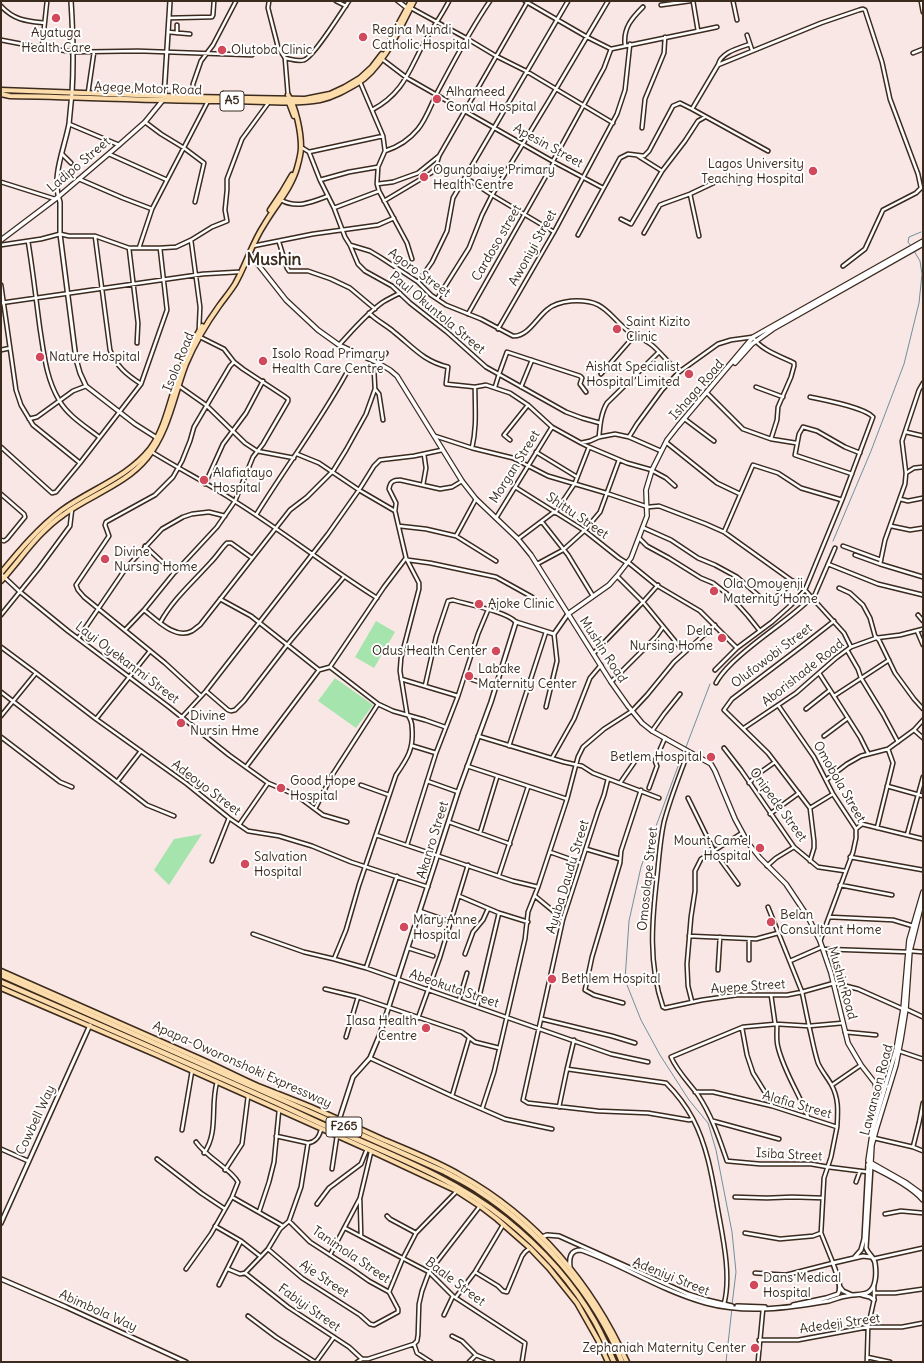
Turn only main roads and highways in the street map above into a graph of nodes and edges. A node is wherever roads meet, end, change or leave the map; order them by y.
1 (411, 1) edge
2 (414, 1) edge
3 (409, 8) junction
4 (1, 90) edge
5 (1, 94) edge
6 (72, 95) junction
7 (164, 98) junction
8 (290, 99) junction
9 (2, 237) edge
10 (922, 243) edge
11 (907, 252) junction
12 (249, 253) junction
13 (199, 334) junction
14 (172, 401) junction
15 (653, 471) junction
16 (113, 483) junction
17 (648, 506) junction
18 (628, 563) junction
19 (2, 576) edge
20 (569, 613) junction
21 (923, 892) edge
22 (923, 899) edge
23 (922, 906) edge
24 (909, 951) junction
25 (1, 972) edge
26 (1, 975) edge
27 (1, 982) edge
28 (1, 988) edge
29 (905, 1009) junction
30 (875, 1083) junction
31 (886, 1086) junction
32 (879, 1107) junction
33 (870, 1161) junction
34 (869, 1166) road end
35 (904, 1183) junction
36 (923, 1195) edge
37 (923, 1200) edge
38 (608, 1362) edge
39 (614, 1362) edge
40 (622, 1362) edge
41 (627, 1362) edge

1 - 3 main road, Agege Motor Road / A5
2 - 3 main road, Agege Motor Road / A5
3 - 8 main road, Agege Motor Road / A5
3 - 8 main road, Agege Motor Road / A5
4 - 6 main road, Agege Motor Road / A5
5 - 6 main road, Agege Motor Road / A5
6 - 7 main road, Agege Motor Road / A5
6 - 7 main road, Agege Motor Road / A5
7 - 8 main road, Agege Motor Road / A5
7 - 8 main road, Agege Motor Road / A5
7 - 9 main road, Ladipo Street
8 - 12 main road, Isolo Road
8 - 13 main road, Isolo Road
10 - 11 main road, Ishaga Road
11 - 15 main road, Ishaga Road
11 - 15 main road, Ishaga Road
12 - 13 main road, Isolo Road
12 - 20 main road, Mushin Road
13 - 14 main road, Isolo Road
13 - 14 main road, Isolo Road
14 - 16 main road, Isolo Road
14 - 16 main road, Isolo Road
15 - 17 main road, Ishaga Road
16 - 19 main road, Isolo Road
16 - 19 main road, Isolo Road
17 - 18 main road, Ishaga Road
17 - 18 main road, Ishaga Road
18 - 20 main road, Ishaga Road
18 - 20 main road, Ishaga Road
20 - 30 main road, Mushin Road
21 - 24 main road, Lawanson Road
22 - 23 main road, Lawanson Road
23 - 24 main road, Lawanson Road
24 - 29 main road, Lawanson Road
25 - 41 main road, Apapa-Oworonshoki Expressway
26 - 40 highway, Apapa-Oworonshoki Expressway / F265
27 - 39 highway, Apapa-Oworonshoki Expressway / F265
28 - 38 main road, Apapa-Oworonshoki Expressway
29 - 31 main road, Lawanson Road
29 - 33 main road, Lawanson Road
30 - 31 main road
30 - 32 main road
31 - 32 main road, Lawanson Road
32 - 33 main road, Lawanson Road
33 - 35 main road
34 - 35 main road
35 - 36 main road
35 - 37 main road

